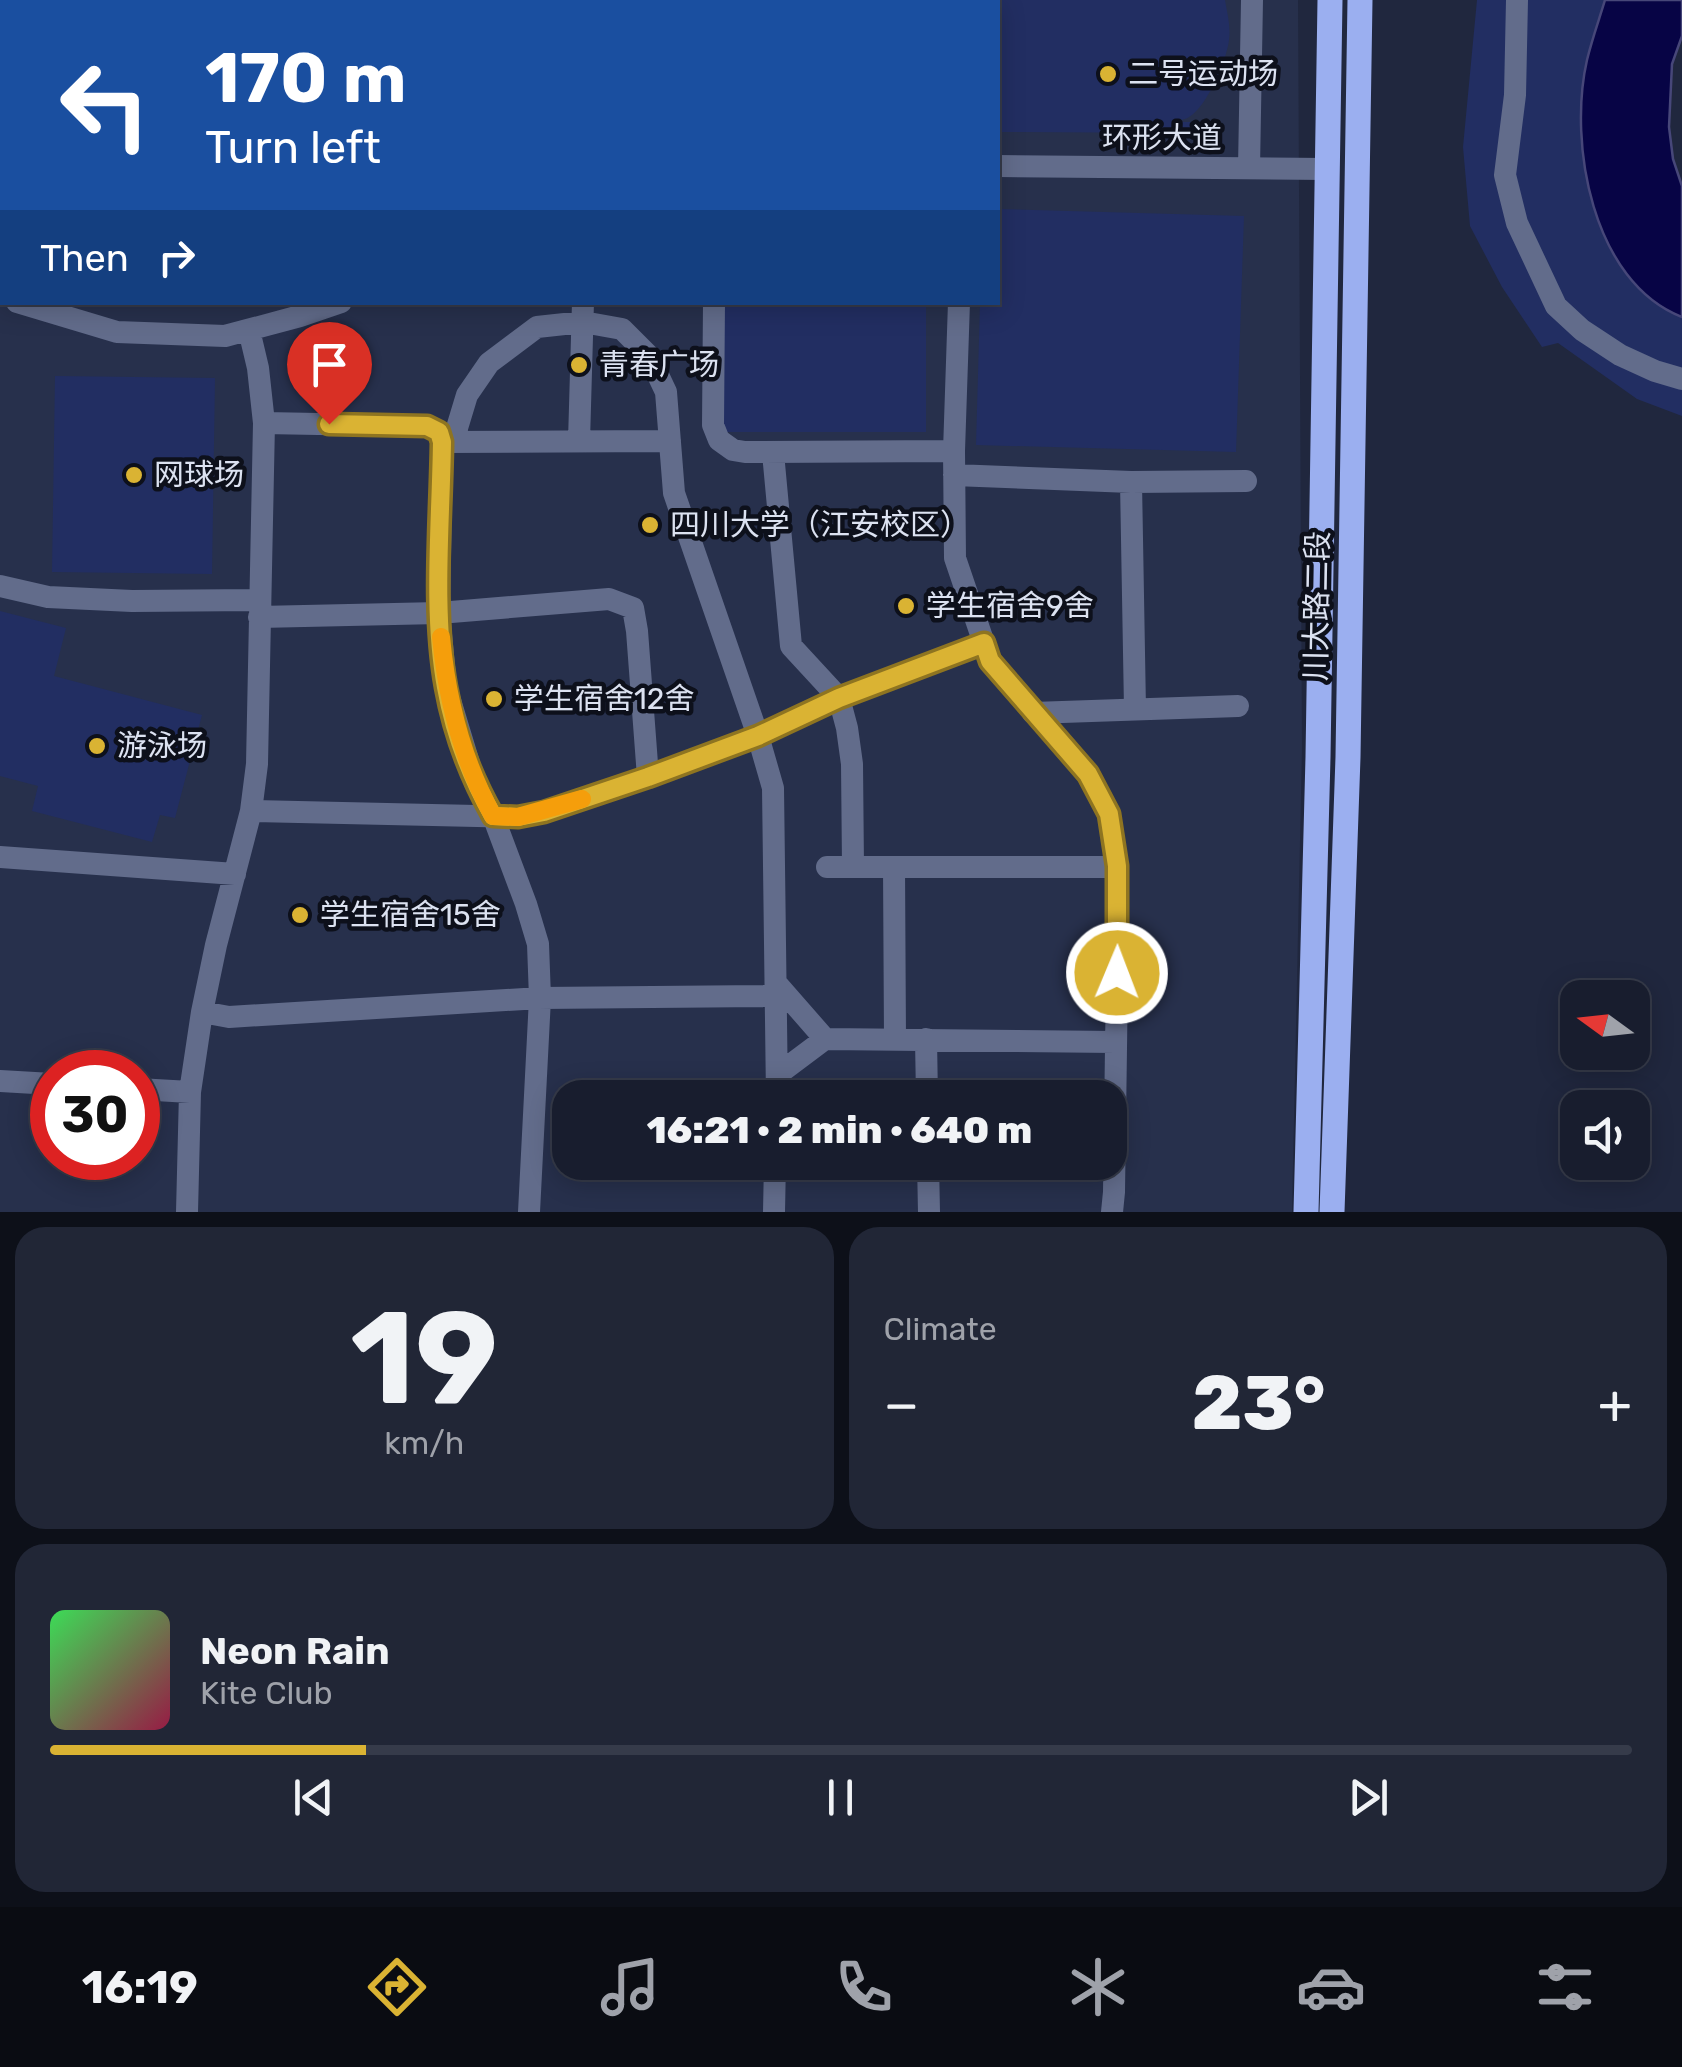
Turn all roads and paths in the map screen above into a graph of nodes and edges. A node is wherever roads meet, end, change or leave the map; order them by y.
1 (1252, 0) edge
2 (1330, 0) edge
3 (1360, 0) edge
4 (1517, 0) edge
5 (1000, 166) edge
6 (1249, 168) junction
7 (1326, 169) junction
8 (27, 305) edge
9 (332, 305) edge
10 (714, 305) edge
11 (959, 305) edge
12 (583, 312) edge
13 (249, 330) junction
14 (1682, 379) edge
15 (264, 423) junction
16 (670, 441) junction
17 (449, 442) junction
18 (579, 442) junction
19 (954, 451) junction
20 (773, 453) junction
21 (954, 476) junction
22 (1246, 481) dead end
23 (1131, 482) junction
24 (0, 586) edge
25 (259, 609) junction
26 (440, 612) junction
27 (984, 643) junction
28 (839, 698) junction
29 (1238, 706) dead end
30 (1136, 709) junction
31 (1033, 713) junction
32 (758, 736) junction
33 (648, 777) junction
34 (252, 811) junction
35 (493, 816) junction
36 (0, 857) edge
37 (1117, 866) junction
38 (827, 867) dead end
39 (853, 867) junction
40 (894, 867) junction
41 (235, 874) junction
42 (776, 989) junction
43 (540, 998) junction
44 (202, 1012) junction
45 (825, 1038) junction
46 (926, 1039) junction
47 (895, 1040) junction
48 (1116, 1042) junction
49 (777, 1080) edge
50 (783, 1080) edge
51 (927, 1080) edge
52 (0, 1081) edge
53 (30, 1083) edge
54 (160, 1090) edge
55 (190, 1092) junction
56 (775, 1180) edge
57 (928, 1180) edge
58 (186, 1212) edge
59 (529, 1212) edge
60 (774, 1212) edge
61 (928, 1212) edge
62 (1112, 1212) edge
63 (1306, 1212) edge
64 (1332, 1212) edge

1 - 6 street
2 - 7 main road, 川大路二段
3 - 64 main road, 川大路二段
4 - 14 street
5 - 6 street, 环形大道
6 - 7 street, 环形大道
7 - 63 main road, 川大路二段
8 - 13 street
9 - 13 street
10 - 20 street
11 - 19 street
12 - 16 street
12 - 17 street
12 - 18 street
13 - 15 street
15 - 17 street
15 - 25 street
16 - 18 street
16 - 32 street
17 - 18 street
17 - 26 street
19 - 20 street
19 - 21 street
20 - 28 street
21 - 23 street
21 - 27 street
22 - 23 street
23 - 30 street
24 - 25 street
25 - 26 street
25 - 34 street
26 - 33 street
26 - 35 street
27 - 28 street
27 - 31 street
28 - 32 street
28 - 39 street
29 - 30 street
30 - 31 street
31 - 37 street
32 - 33 street
32 - 42 street
33 - 35 street
34 - 35 street
34 - 41 street
35 - 43 street
36 - 41 street
37 - 40 street
37 - 48 street
38 - 39 street
39 - 40 street
40 - 47 street
41 - 44 street
42 - 43 street
42 - 45 street
42 - 49 street
43 - 44 street
43 - 59 street
44 - 55 street
45 - 47 street
45 - 50 street
46 - 47 street
46 - 48 street
46 - 51 street
48 - 62 street
52 - 53 street
54 - 55 street
55 - 58 street
56 - 60 street
57 - 61 street

